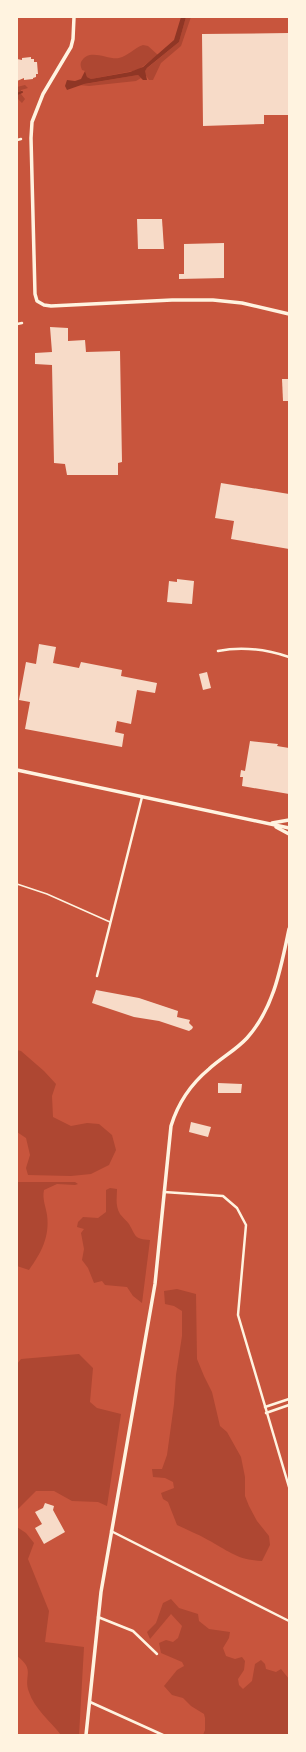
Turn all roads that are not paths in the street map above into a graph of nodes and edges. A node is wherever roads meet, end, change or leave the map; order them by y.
1 (74, 17) edge
2 (21, 139) dead end
3 (17, 140) edge
4 (289, 314) edge
5 (17, 324) edge
6 (22, 324) dead end
7 (218, 651) dead end
8 (289, 657) edge
9 (17, 770) edge
10 (142, 797) junction
11 (289, 820) edge
12 (269, 824) junction
13 (289, 828) edge
14 (289, 834) edge
15 (17, 884) edge
16 (110, 923) junction
17 (289, 929) edge
18 (97, 976) dead end
19 (164, 1192) junction
20 (289, 1399) edge
21 (289, 1406) edge
22 (265, 1407) junction
23 (266, 1412) junction
24 (289, 1487) edge
25 (110, 1531) junction
26 (98, 1616) junction
27 (289, 1621) edge
28 (157, 1654) dead end
29 (90, 1702) junction
30 (86, 1735) edge
31 (164, 1735) edge

1 - 4 street
2 - 3 street
5 - 6 street
7 - 8 street
9 - 10 street
10 - 12 street
10 - 16 street
11 - 12 street
12 - 13 street
12 - 14 street
15 - 16 lane
16 - 18 street
17 - 19 street
19 - 22 street
19 - 25 street
20 - 22 street
21 - 23 street
22 - 23 street
23 - 24 street
25 - 26 street
25 - 27 street
26 - 28 street
26 - 29 street
29 - 30 street
29 - 31 street

